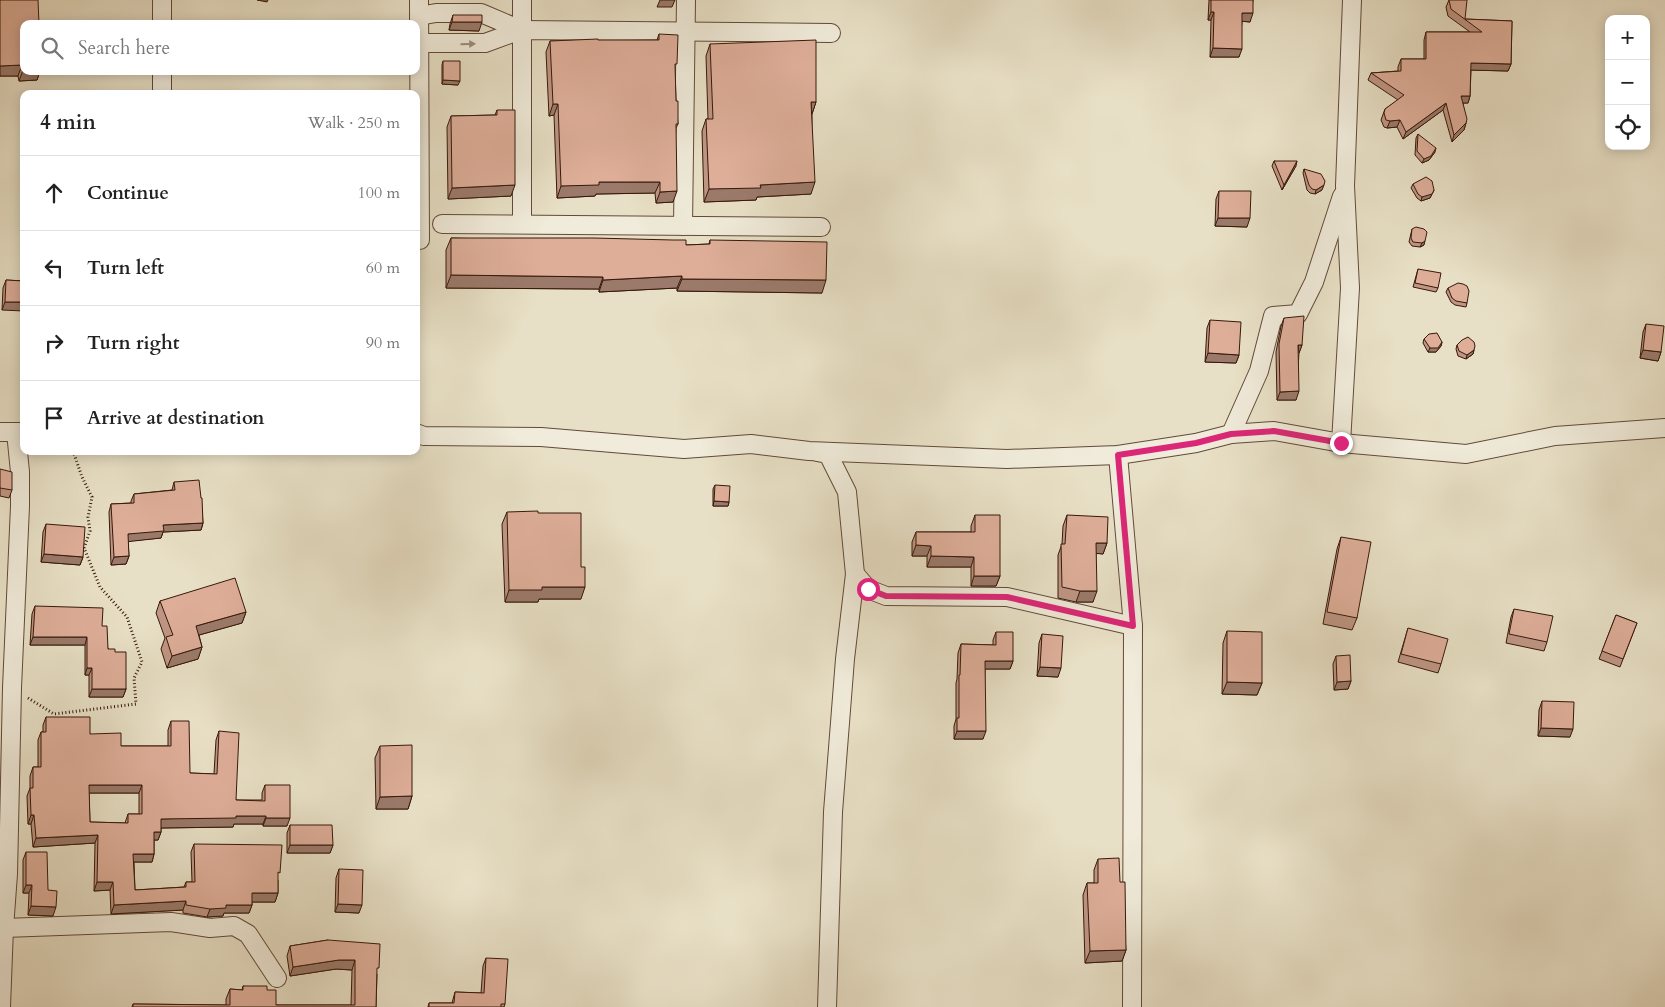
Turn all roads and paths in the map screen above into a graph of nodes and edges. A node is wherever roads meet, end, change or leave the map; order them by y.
1 (162, 0) edge
2 (522, 0) edge
3 (686, 0) edge
4 (1352, 0) edge
5 (419, 8) edge
6 (162, 20) edge
7 (521, 30) junction
8 (685, 32) junction
9 (831, 33) dead end
10 (420, 43) joint
11 (162, 75) edge
12 (162, 90) edge
13 (1345, 186) junction
14 (442, 224) dead end
15 (522, 224) junction
16 (683, 226) junction
17 (821, 227) dead end
18 (420, 240) dead end
19 (1665, 428) edge
20 (13, 432) edge
21 (420, 434) edge
22 (1231, 434) junction
23 (1341, 443) junction
24 (809, 451) junction
25 (76, 455) edge
26 (1118, 455) junction
27 (854, 574) junction
28 (1133, 626) junction
29 (12, 688) junction
30 (4, 928) junction
31 (277, 978) dead end
32 (1, 1007) edge
33 (826, 1007) edge
34 (1132, 1007) edge

1 - 6 street
2 - 7 street
3 - 8 street
4 - 13 street
5 - 7 street
7 - 8 street
10 -> 7 street
7 - 15 street
8 - 9 street
8 - 16 street
10 - 18 street
11 - 12 street
13 - 22 street
13 - 23 street
14 - 15 street
15 - 16 street
16 - 17 street
19 - 23 street
20 - 29 street
21 - 24 street
22 - 23 street
22 - 26 street
24 - 26 street
24 - 27 street
25 - 29 path
26 - 28 street
27 - 28 street
27 - 33 street
28 - 34 street
29 - 30 street
30 - 31 street
30 - 32 street

